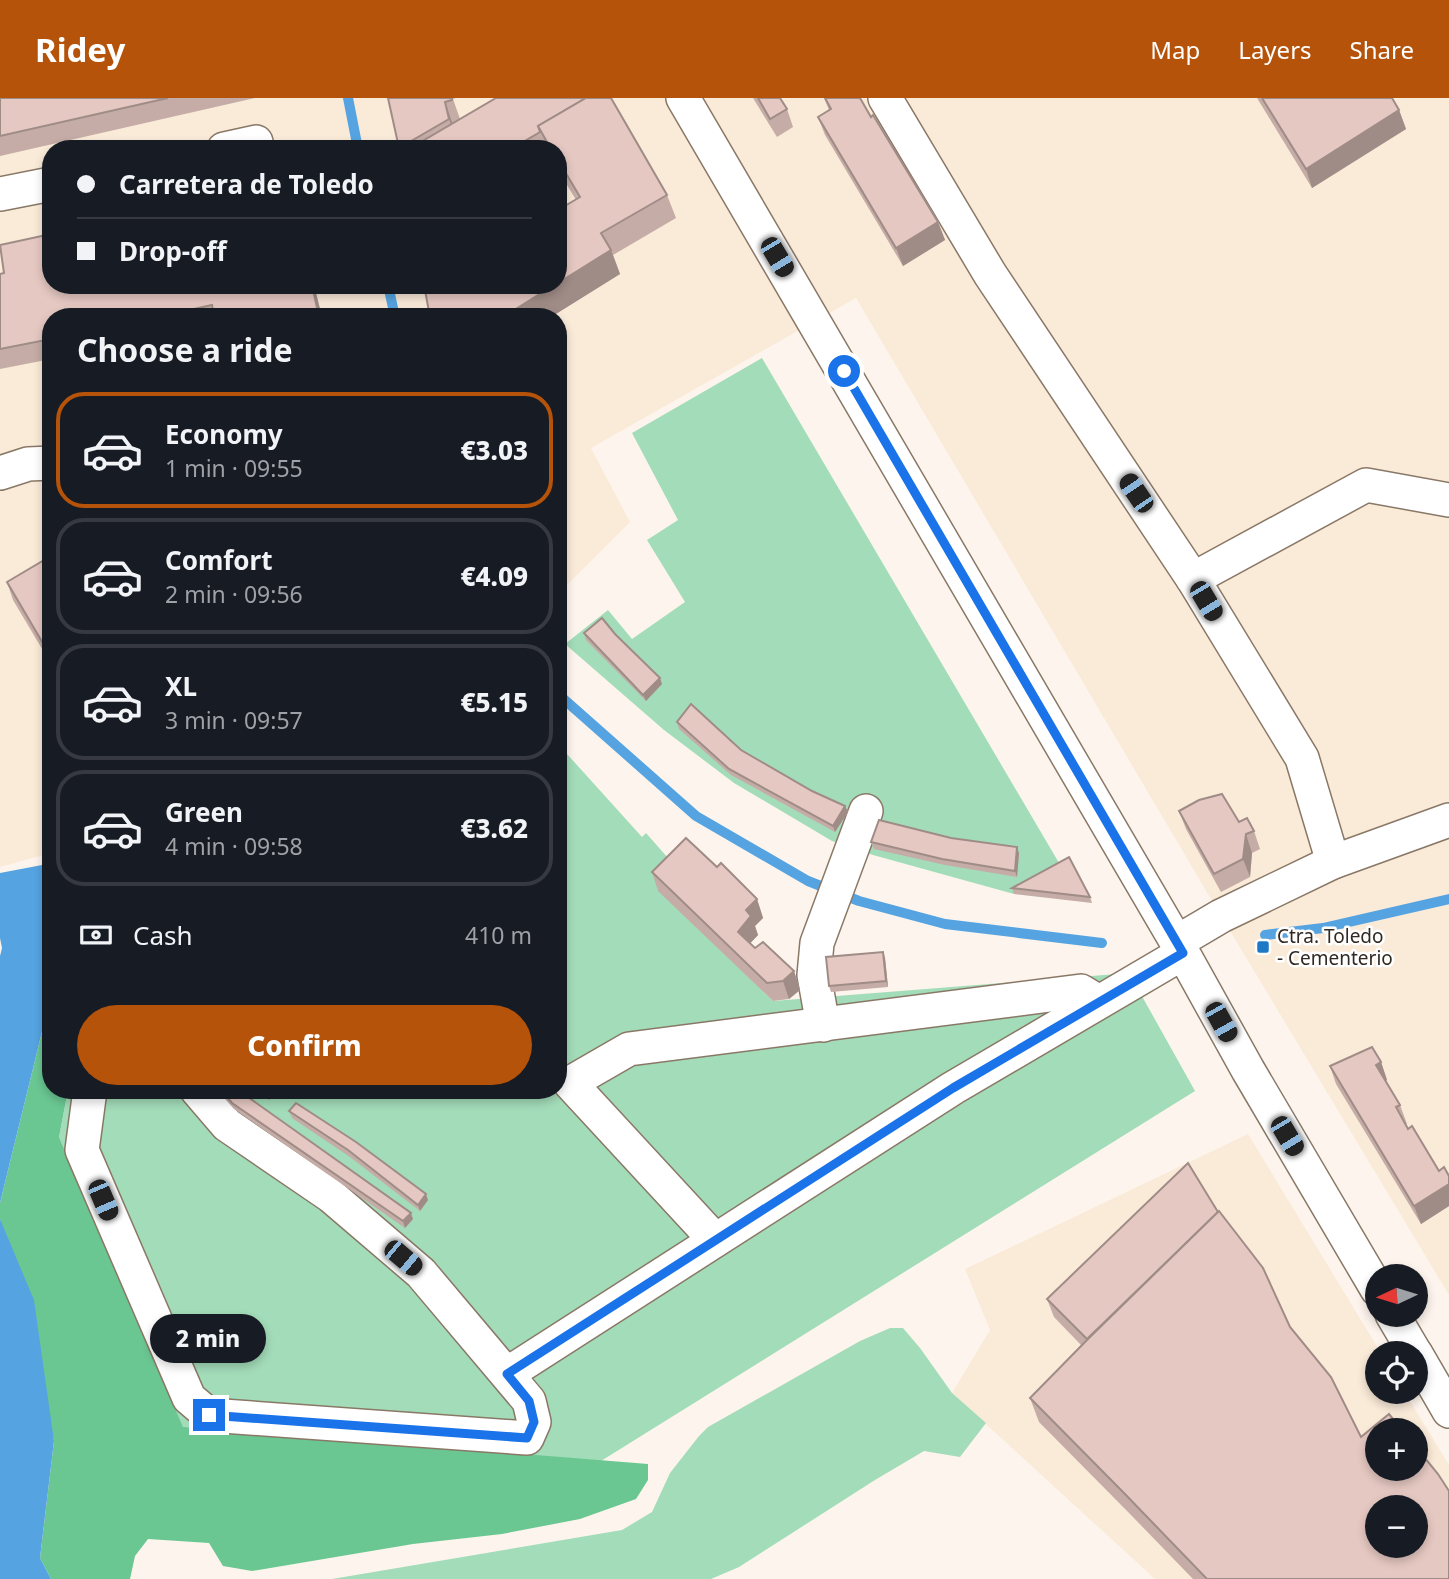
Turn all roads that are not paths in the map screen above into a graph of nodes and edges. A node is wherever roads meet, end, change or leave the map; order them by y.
1 (683, 98) edge
2 (885, 98) edge
3 (42, 186) edge
4 (0, 194) edge
5 (42, 463) edge
6 (0, 472) edge
7 (1449, 500) edge
8 (1193, 579) junction
9 (866, 811) dead end
10 (1449, 820) edge
11 (1333, 862) junction
12 (1180, 947) junction
13 (1098, 1002) junction
14 (823, 1025) junction
15 (567, 1076) edge
16 (567, 1080) edge
17 (89, 1099) edge
18 (205, 1099) edge
19 (715, 1240) junction
20 (1365, 1269) edge
21 (507, 1374) junction
22 (1428, 1376) edge
23 (1449, 1411) edge

1 - 12 street
2 - 8 street
3 - 4 street
5 - 6 street
7 - 8 street
8 - 11 street
9 - 14 street
10 - 11 street
11 - 12 street
12 - 13 street
12 - 20 street
13 - 14 street
13 - 19 street
14 - 15 street
16 - 19 street
17 - 21 street
18 - 21 street
19 - 21 street
22 - 23 street

